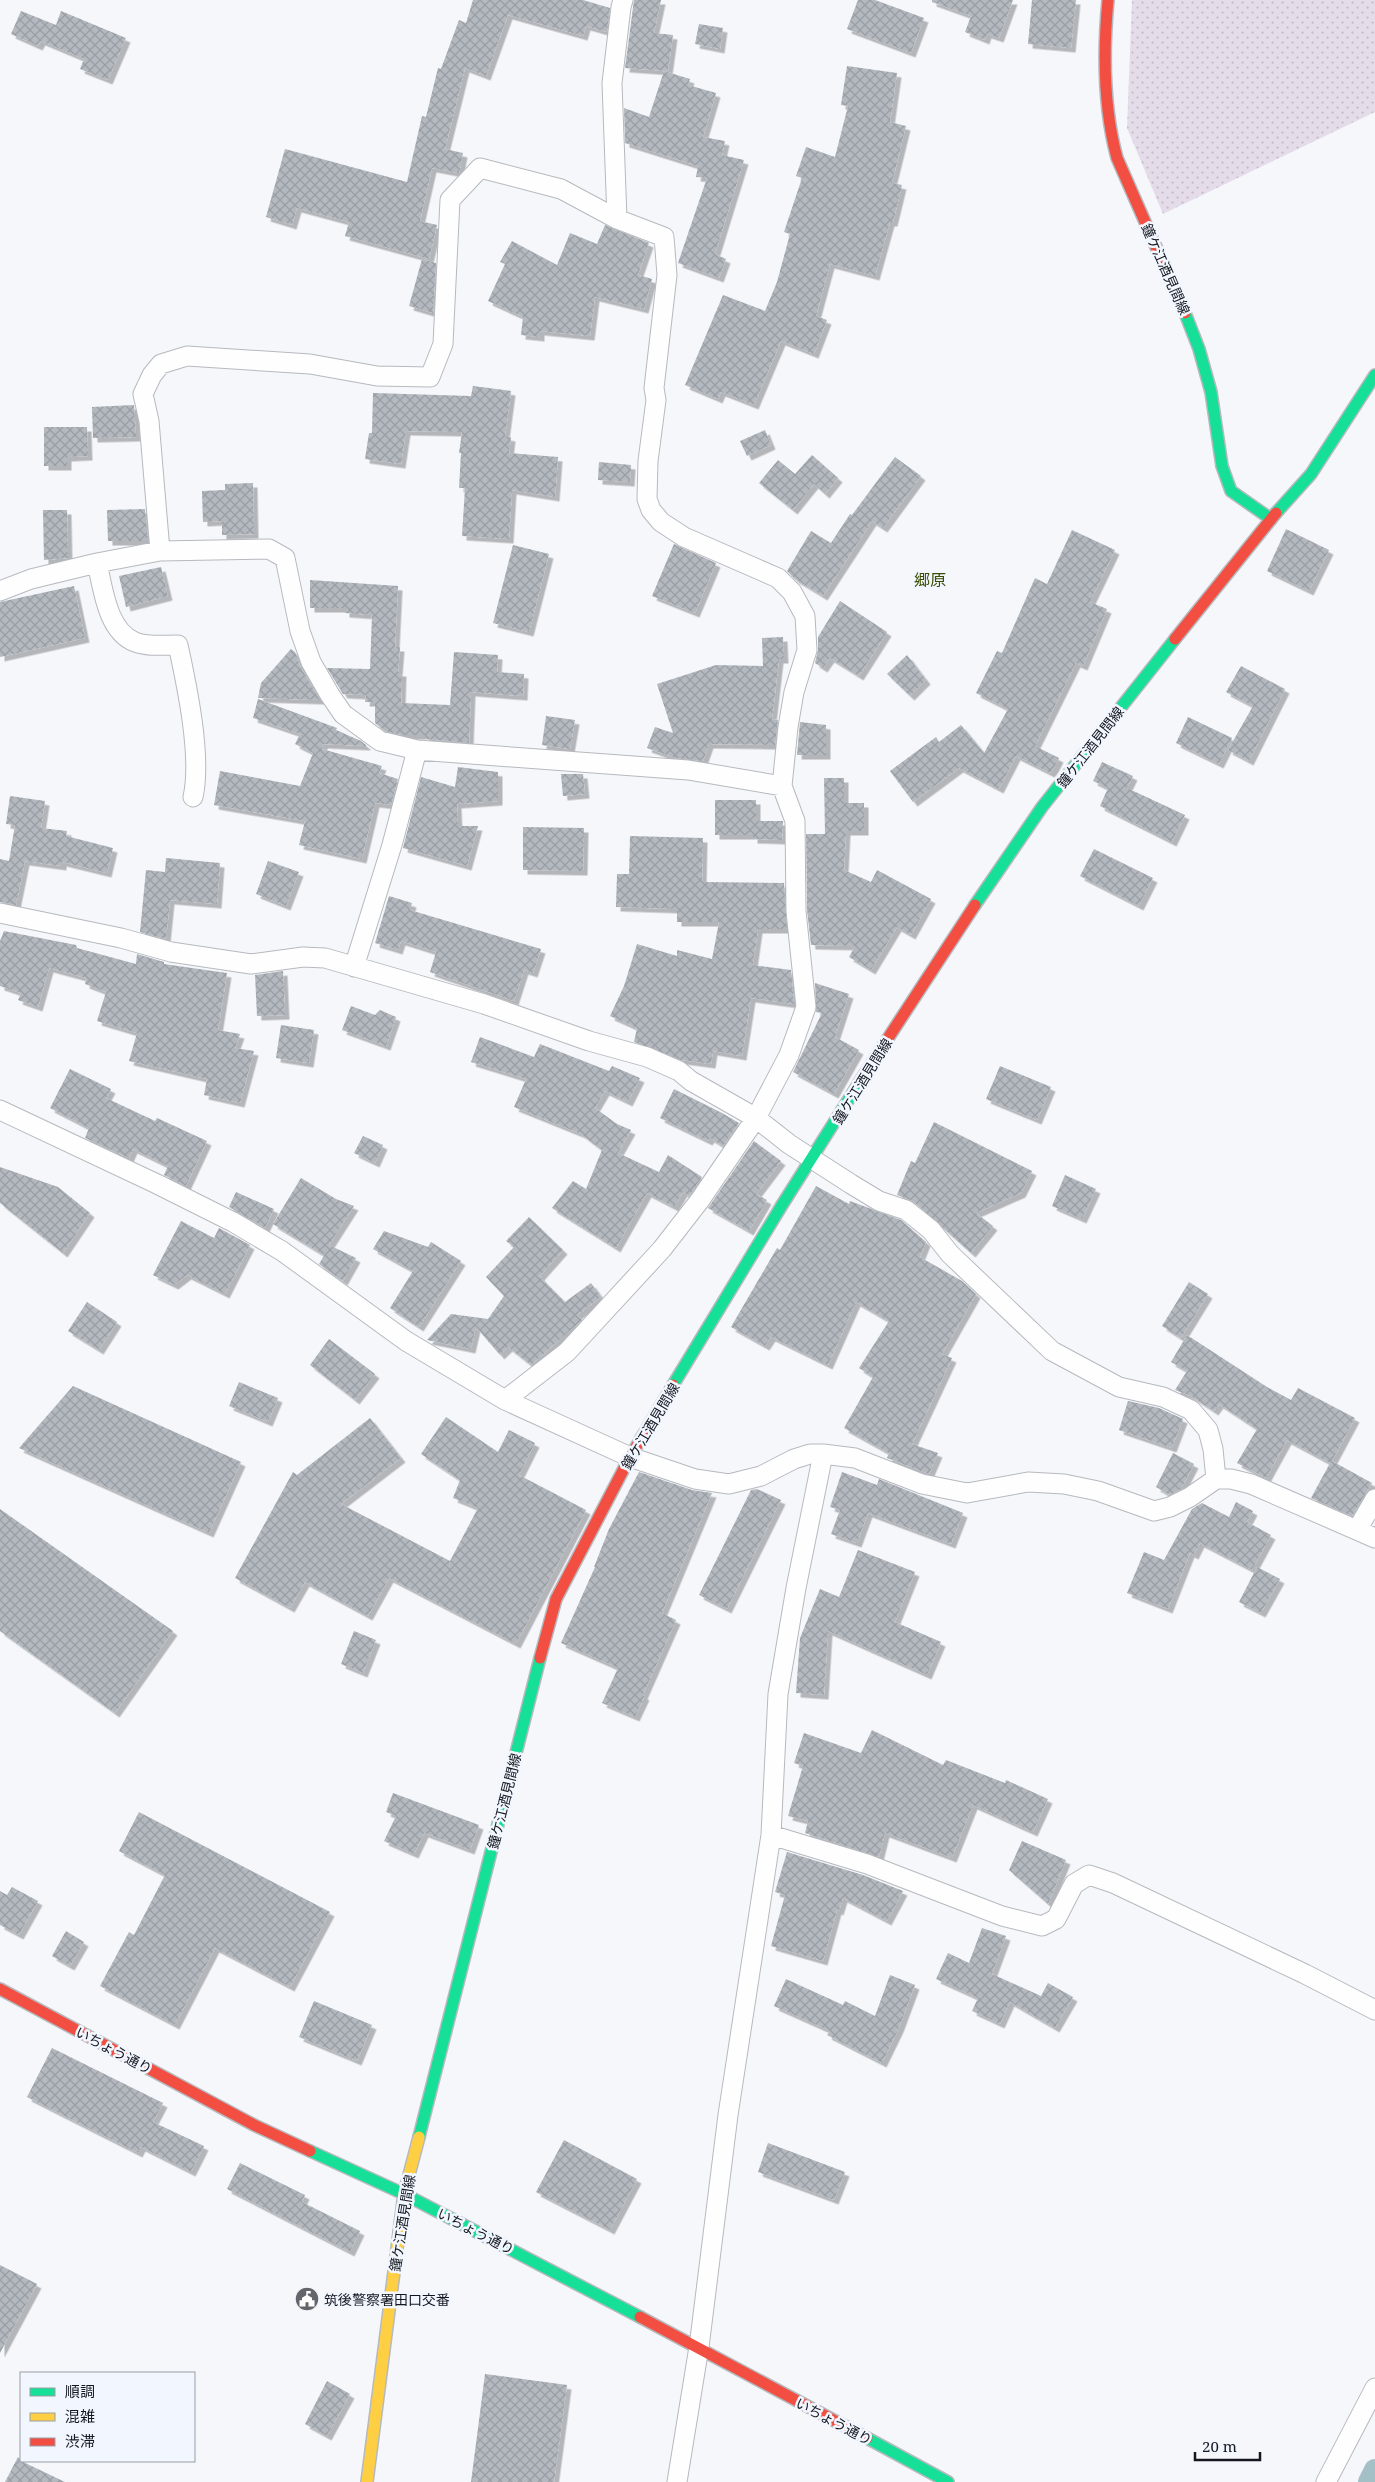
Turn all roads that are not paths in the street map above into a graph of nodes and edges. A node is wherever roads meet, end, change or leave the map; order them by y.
1 (623, 0) edge
2 (1108, 0) edge
3 (617, 219) junction
4 (1375, 375) edge
5 (1271, 519) junction
6 (160, 551) junction
7 (97, 563) junction
8 (0, 591) edge
9 (417, 750) junction
10 (782, 786) junction
11 (193, 797) dead end
12 (0, 913) edge
13 (354, 967) junction
14 (0, 1110) edge
15 (756, 1118) junction
16 (813, 1160) junction
17 (505, 1400) junction
18 (823, 1454) junction
19 (630, 1457) junction
20 (1216, 1478) junction
21 (1375, 1499) edge
22 (1357, 1530) junction
23 (1375, 1538) edge
24 (771, 1835) junction
25 (0, 1989) edge
26 (1375, 2010) edge
27 (404, 2194) junction
28 (699, 2347) junction
29 (1375, 2388) edge
30 (368, 2482) edge
31 (677, 2482) edge
32 (948, 2482) edge
33 (1326, 2482) edge

1 - 3 street
2 - 5 main road, 鐘ケ江酒見間線
3 - 6 street
3 - 10 street
4 - 5 main road, 鐘ケ江酒見間線
5 - 16 main road, 鐘ケ江酒見間線
6 - 7 street
6 - 9 street
7 - 8 street
7 - 11 street
9 - 10 street
9 - 13 street
10 - 15 street
12 - 13 street
13 - 15 street
14 - 17 street
15 - 16 street
15 - 17 street
16 - 19 main road, 鐘ケ江酒見間線
16 - 20 street
17 - 19 street
18 - 19 street
18 - 20 street
18 - 24 street
19 - 27 main road, 鐘ケ江酒見間線
20 - 22 street
21 - 22 street
22 - 23 street
24 - 26 street
24 - 28 street
25 - 27 main road, いちょう通り
27 - 28 main road, いちょう通り
27 - 30 main road, 鐘ケ江酒見間線
28 - 31 street
28 - 32 main road, いちょう通り
29 - 33 street

